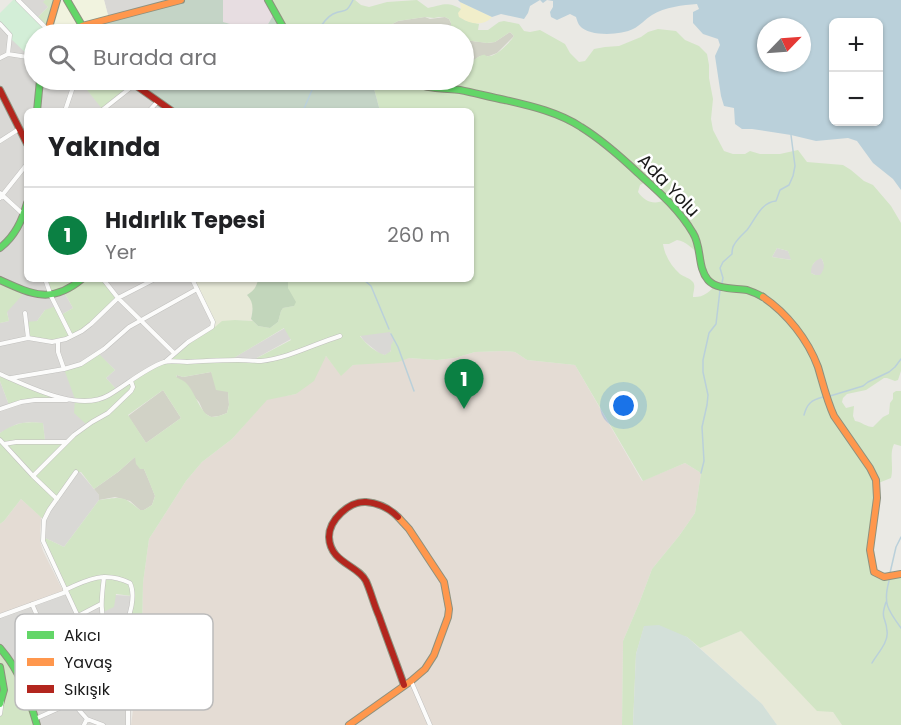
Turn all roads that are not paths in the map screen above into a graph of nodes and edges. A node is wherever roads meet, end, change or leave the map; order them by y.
1 (18, 0) edge
2 (181, 0) edge
3 (268, 0) edge
4 (68, 1) edge
5 (56, 2) edge
6 (0, 24) edge
7 (40, 24) edge
8 (49, 24) edge
9 (81, 24) edge
10 (104, 24) edge
11 (281, 24) edge
12 (8, 54) junction
13 (24, 56) edge
14 (0, 58) edge
15 (0, 90) edge
16 (39, 90) edge
17 (72, 90) dead end
18 (127, 90) edge
19 (143, 90) edge
20 (463, 90) edge
21 (158, 101) junction
22 (3, 103) edge
23 (37, 108) edge
24 (66, 108) edge
25 (105, 108) edge
26 (152, 108) edge
27 (168, 108) edge
28 (19, 129) junction
29 (24, 129) edge
30 (24, 138) edge
31 (0, 141) edge
32 (24, 168) edge
33 (1, 195) edge
34 (24, 215) joint
35 (0, 248) edge
36 (0, 280) edge
37 (46, 282) edge
38 (78, 282) edge
39 (105, 282) edge
40 (149, 282) edge
41 (193, 282) edge
42 (197, 290) junction
43 (51, 296) junction
44 (118, 298) junction
45 (25, 314) dead end
46 (141, 320) junction
47 (72, 336) junction
48 (340, 336) dead end
49 (28, 338) junction
50 (58, 342) junction
51 (0, 344) edge
52 (174, 353) junction
53 (165, 362) junction
54 (64, 369) junction
55 (1, 374) edge
56 (10, 378) junction
57 (131, 381) junction
58 (72, 399) junction
59 (0, 409) edge
60 (2, 442) edge
61 (66, 442) junction
62 (76, 472) dead end
63 (33, 476) junction
64 (57, 499) junction
65 (901, 574) edge
66 (104, 577) junction
67 (66, 591) junction
68 (32, 604) junction
69 (101, 604) junction
70 (36, 614) edge
71 (77, 614) edge
72 (82, 614) edge
73 (102, 614) edge
74 (130, 614) edge
75 (0, 616) edge
76 (0, 648) edge
77 (0, 667) edge
78 (15, 668) edge
79 (408, 683) junction
80 (1, 702) edge
81 (58, 710) edge
82 (79, 710) edge
83 (0, 714) edge
84 (87, 719) junction
85 (36, 722) edge
86 (84, 725) edge
87 (103, 725) edge
88 (349, 725) edge
89 (430, 725) edge

1 - 7 street
2 - 10 street
3 - 11 street
4 - 5 street
4 - 9 street
5 - 8 street
6 - 12 street
12 - 13 street
12 - 14 street
15 - 22 street
16 - 23 street
17 - 24 street
18 - 25 street
19 - 21 street
20 - 65 street, Ada Yolu
21 - 26 street
21 - 27 street
22 - 28 street
28 - 29 street
28 - 30 street
28 - 31 street
32 - 33 street
33 - 34 street
34 - 35 street
36 - 43 street
37 - 43 street
38 - 43 street
39 - 44 street
40 - 44 street
41 - 42 street
42 - 46 street
42 - 52 street
43 - 47 street
44 - 46 street
44 - 47 street
45 - 49 street
46 - 52 street
46 - 54 street
47 - 50 street
48 - 53 street
49 - 50 street
49 - 51 street
50 - 54 street
52 - 53 street
53 - 57 street
54 - 56 street
55 - 56 street
56 - 58 street
57 - 58 street
57 - 61 street
58 - 59 street
60 - 61 street
60 - 63 street
61 - 63 street
62 - 64 street
63 - 64 street
64 - 67 street
66 - 67 street
66 - 69 street
66 - 74 street
67 - 68 street
67 - 71 street
68 - 70 street
68 - 75 street
69 - 72 street
69 - 73 street
76 - 78 street
77 - 80 street
79 - 79 street
79 - 88 street
79 - 89 street
80 - 83 street
81 - 85 street
82 - 84 street
84 - 86 street
84 - 87 street

